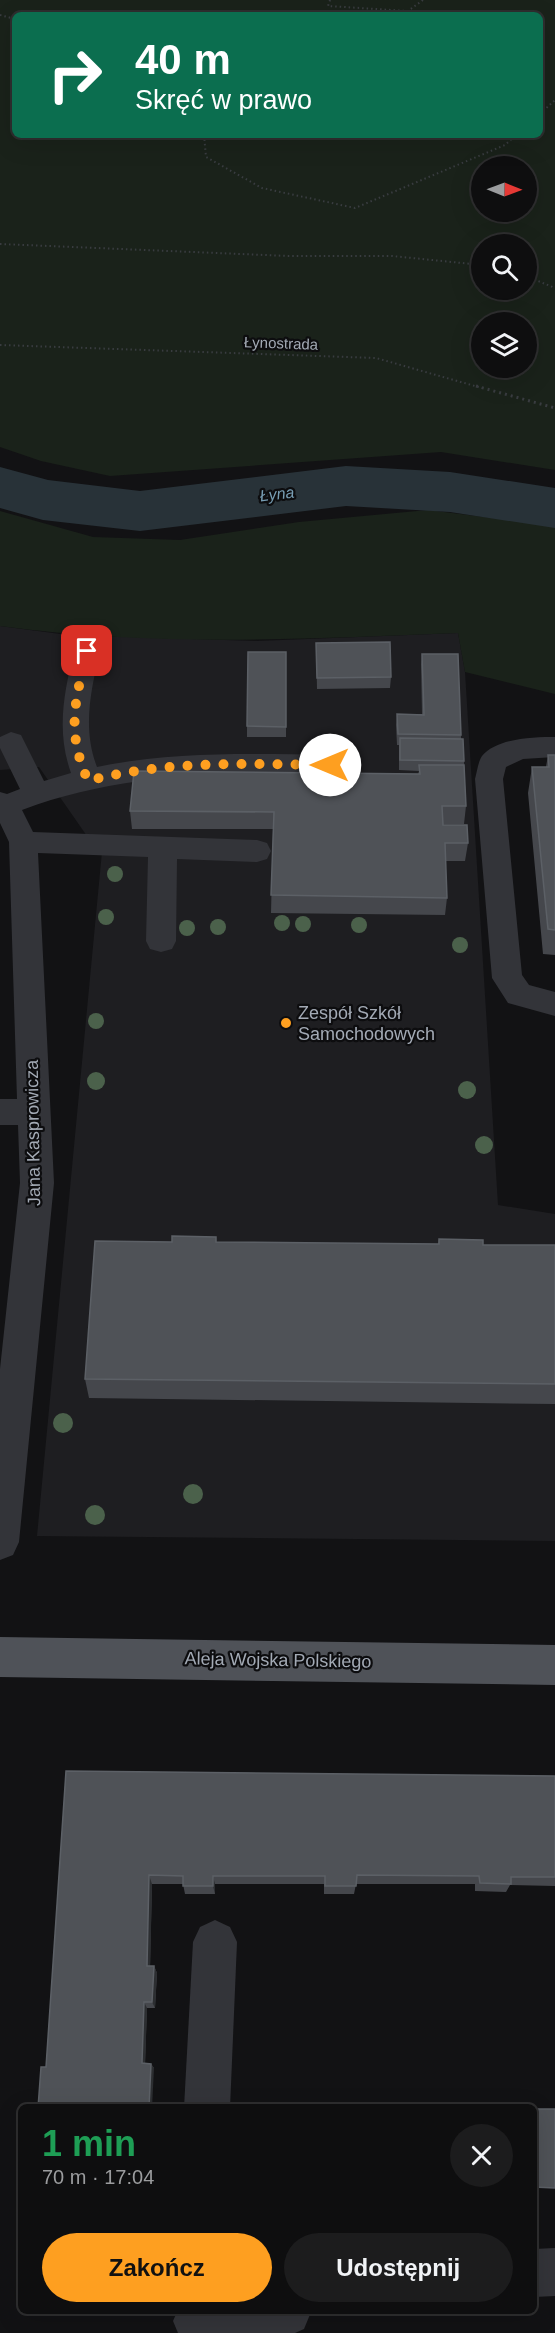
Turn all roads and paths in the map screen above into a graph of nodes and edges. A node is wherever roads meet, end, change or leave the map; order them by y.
1 (330, 0) edge
2 (423, 0) edge
3 (555, 100) edge
4 (543, 111) edge
5 (204, 138) edge
6 (512, 138) edge
7 (0, 244) edge
8 (471, 264) edge
9 (537, 281) edge
10 (555, 288) edge
11 (0, 345) edge
12 (555, 408) edge
13 (87, 651) dead end
14 (11, 742) dead end
15 (555, 747) edge
16 (330, 765) dead end
17 (88, 781) junction
18 (14, 800) edge
19 (23, 842) junction
20 (163, 848) junction
21 (257, 851) dead end
22 (161, 941) dead end
23 (555, 1004) edge
24 (0, 1112) edge
25 (34, 1112) junction
26 (1, 1519) edge
27 (0, 1657) edge
28 (555, 1665) edge
29 (215, 1942) dead end
30 (207, 2104) edge
31 (537, 2272) edge
32 (555, 2272) edge
33 (282, 2314) edge
34 (192, 2322) edge

1 - 2 path
3 - 4 path
5 - 6 path
7 - 8 path
9 - 10 path
11 - 12 path, Łynostrada
13 - 17 street
14 - 18 street, Jana Kasprowicza
15 - 23 street
16 - 17 street
17 - 18 street
18 - 19 street, Jana Kasprowicza
19 - 20 street
19 - 25 street, Jana Kasprowicza
20 - 21 street
20 - 22 street
24 - 25 street
25 - 26 street, Jana Kasprowicza
27 - 28 main road, Aleja Wojska Polskiego
29 - 30 street
31 - 32 street
33 - 34 street

